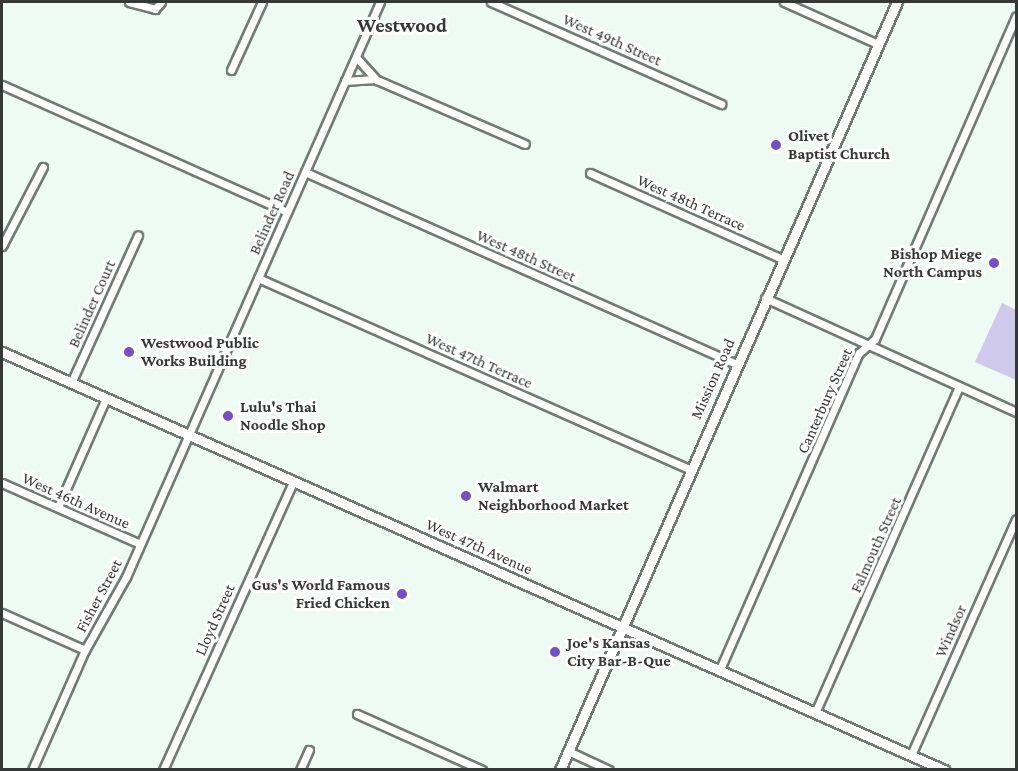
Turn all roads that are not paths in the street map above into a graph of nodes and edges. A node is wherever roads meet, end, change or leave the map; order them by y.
1 (129, 2) edge
2 (161, 2) edge
3 (262, 2) edge
4 (380, 2) edge
5 (491, 2) edge
6 (784, 2) edge
7 (897, 2) edge
8 (1017, 17) edge
9 (878, 44) junction
10 (356, 57) junction
11 (231, 70) dead end
12 (377, 80) junction
13 (345, 81) junction
14 (2, 85) edge
15 (721, 104) dead end
16 (525, 144) dead end
17 (43, 167) dead end
18 (305, 172) junction
19 (590, 173) dead end
20 (287, 212) junction
21 (138, 235) dead end
22 (2, 246) edge
23 (782, 259) junction
24 (258, 278) junction
25 (765, 298) junction
26 (867, 345) junction
27 (2, 352) edge
28 (736, 364) junction
29 (71, 383) junction
30 (959, 386) junction
31 (106, 398) junction
32 (1017, 412) edge
33 (189, 435) junction
34 (689, 469) junction
35 (293, 482) junction
36 (2, 483) edge
37 (58, 507) junction
38 (1017, 519) edge
39 (140, 544) junction
40 (2, 613) edge
41 (619, 625) junction
42 (85, 650) junction
43 (720, 669) junction
44 (815, 713) junction
45 (357, 714) dead end
46 (309, 750) dead end
47 (567, 751) junction
48 (911, 755) junction
49 (32, 770) edge
50 (163, 770) edge
51 (300, 770) edge
52 (482, 770) edge
53 (560, 770) edge
54 (609, 770) edge
55 (944, 770) edge

1 - 2 street
3 - 11 street
4 - 10 street, Belinder Road
5 - 15 street, West 49th Street
6 - 9 street
7 - 9 street, Mission Road
8 - 26 street, Canterbury Street
9 - 23 street, Mission Road
10 - 12 street
10 - 13 street, Belinder Road
12 - 13 street
12 - 16 street
13 - 18 street, Belinder Road
14 - 20 street
17 - 22 street
18 - 20 street, Belinder Road
18 - 28 street, West 48th Street
19 - 23 street, West 48th Terrace
20 - 24 street, Belinder Road
21 - 29 street, Belinder Court
23 - 25 street, Mission Road
24 - 33 street, Belinder Road
24 - 34 street, West 47th Terrace
25 - 26 street
25 - 28 street, Mission Road
26 - 30 street
26 - 43 street, Canterbury Street
27 - 29 street, West 47th Avenue
28 - 34 street, Mission Road
29 - 31 street, West 47th Avenue
30 - 32 street
30 - 44 street, Falmouth Street
31 - 33 street, West 47th Avenue
31 - 37 street
33 - 35 street, West 47th Avenue
33 - 39 street, Fisher Street
34 - 41 street, Mission Road
35 - 41 street, West 47th Avenue
35 - 50 street, Lloyd Street
36 - 37 street, West 46th Avenue
37 - 39 street, West 46th Avenue
38 - 48 street, Windsor
39 - 42 street, Fisher Street
40 - 42 street
41 - 43 street, West 47th Avenue
41 - 47 street, Mission Road
42 - 49 street, Fisher Street
43 - 44 street, West 47th Avenue
44 - 48 street, West 47th Avenue
45 - 52 street
46 - 51 street
47 - 53 street, Mission Road
47 - 54 street
48 - 55 street, West 47th Avenue

